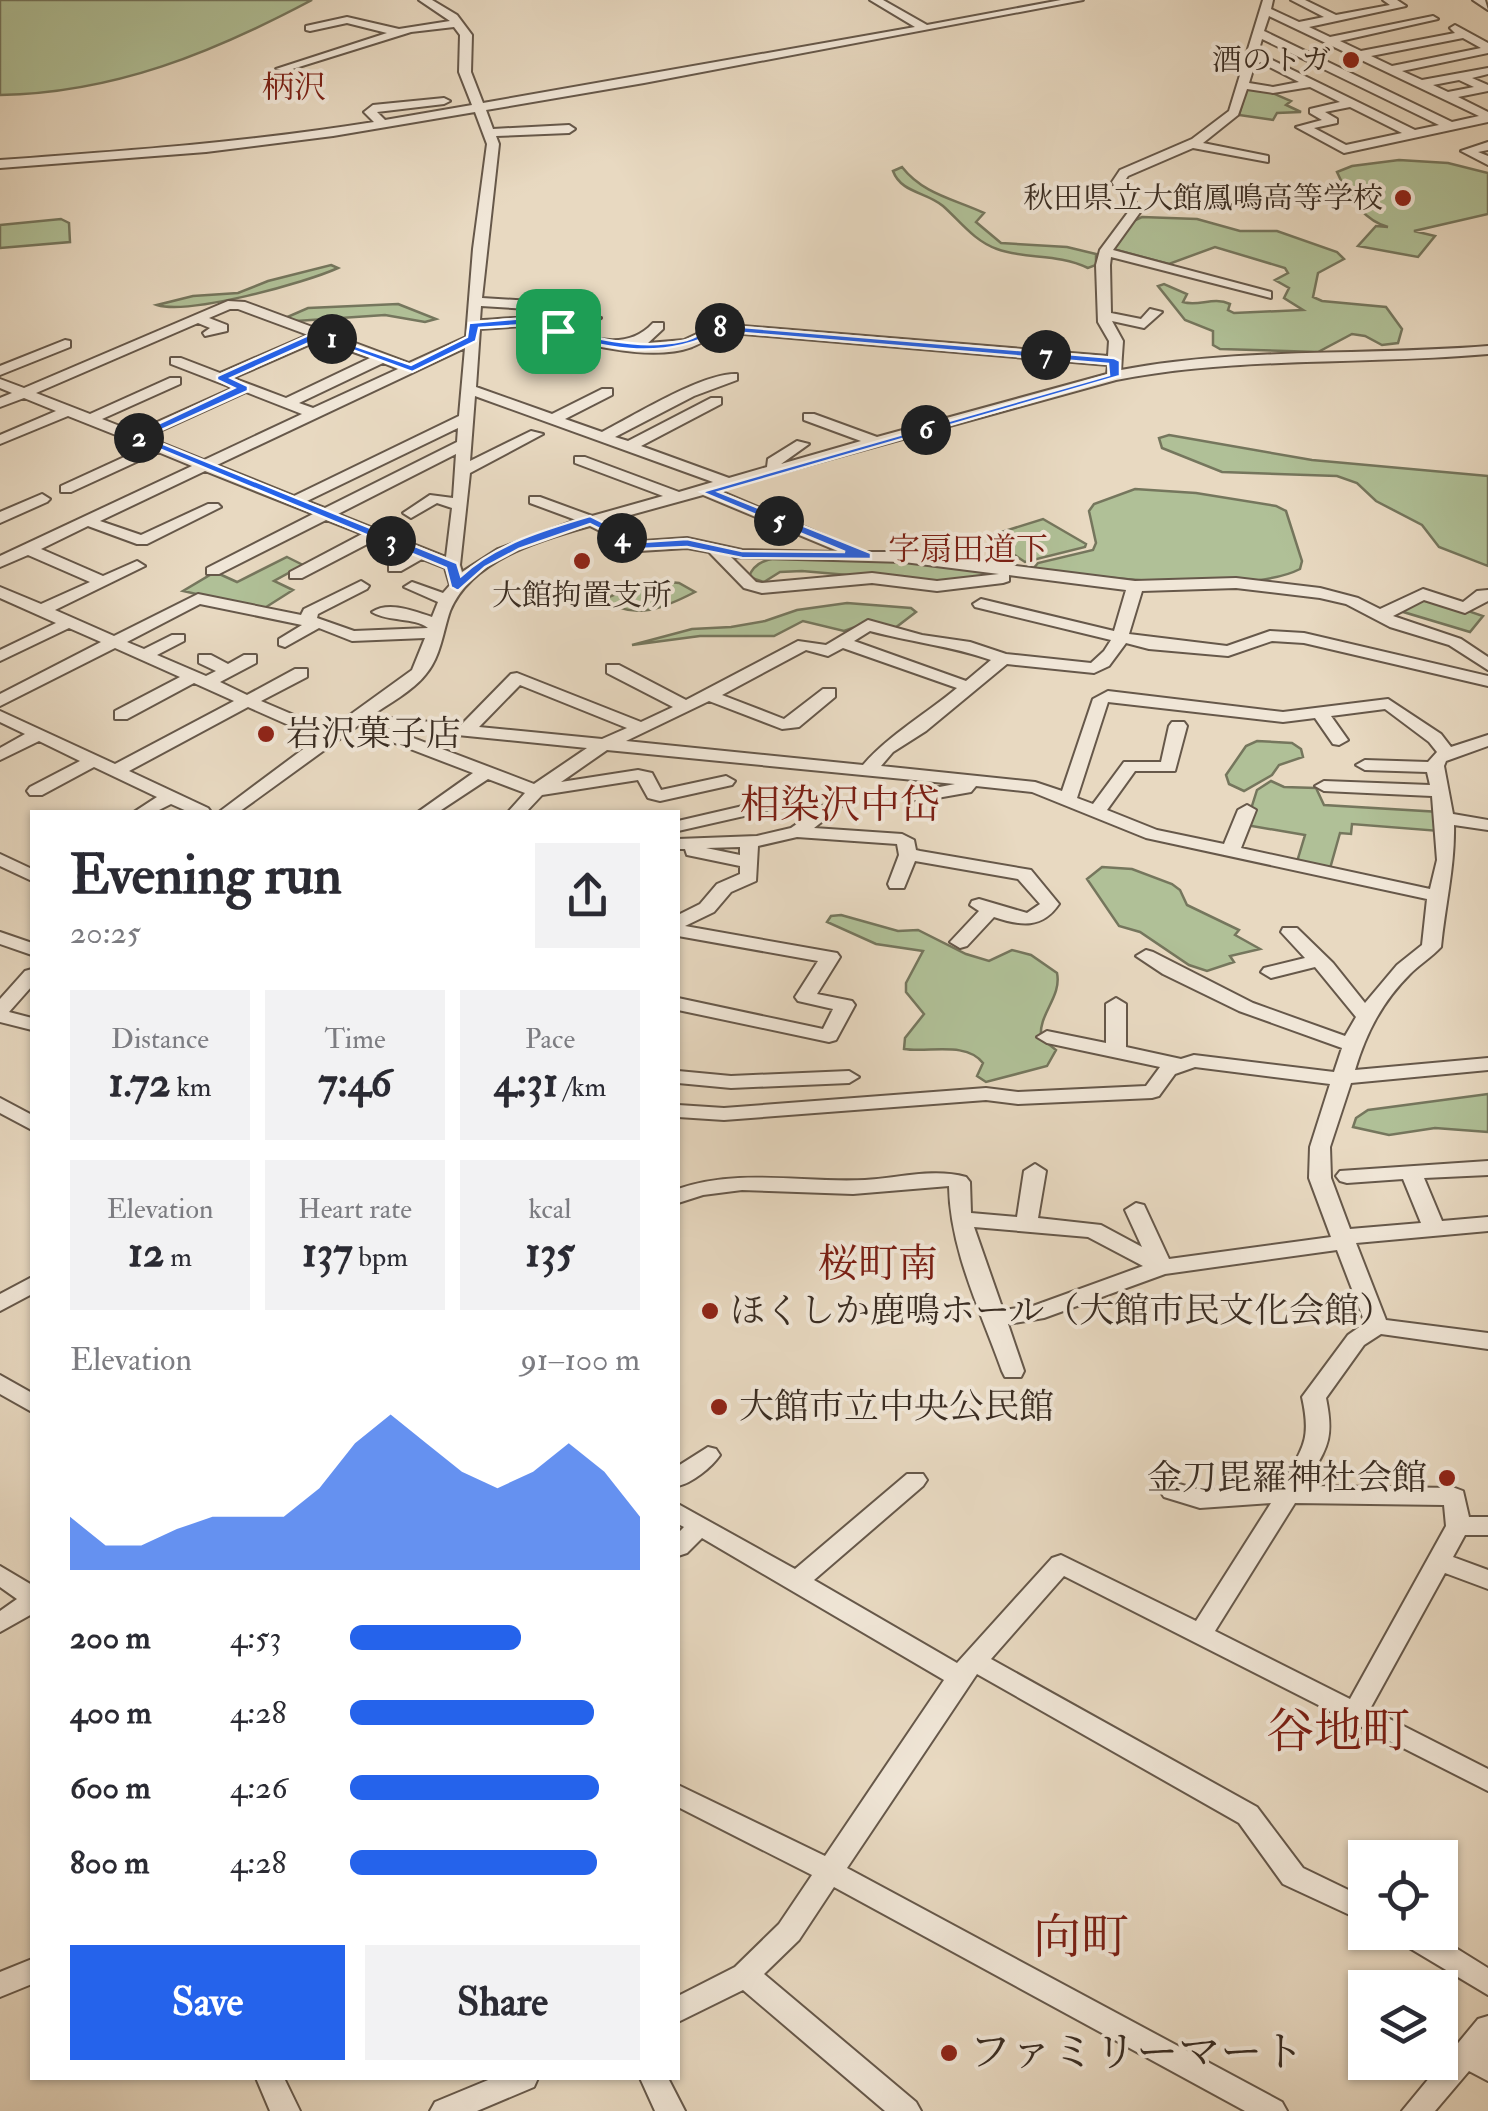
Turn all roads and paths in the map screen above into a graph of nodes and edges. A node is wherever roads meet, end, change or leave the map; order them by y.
1 (424, 0) edge
2 (875, 0) edge
3 (1078, 0) edge
4 (1296, 0) edge
5 (1343, 0) edge
6 (1388, 0) edge
7 (1478, 0) edge
8 (1402, 4) edge
9 (1266, 5) edge
10 (1488, 7) edge
11 (1369, 12) junction
12 (1336, 18) junction
13 (455, 19) junction
14 (1433, 19) junction
15 (1300, 26) junction
16 (310, 28) dead end
17 (398, 28) junction
18 (925, 28) junction
19 (1257, 32) junction
20 (1465, 34) junction
21 (1330, 40) junction
22 (1488, 49) edge
23 (1252, 54) junction
24 (1360, 55) junction
25 (1389, 69) junction
26 (282, 70) dead end
27 (1488, 71) edge
28 (1348, 76) junction
29 (1461, 77) junction
30 (1311, 83) junction
31 (1422, 84) junction
32 (1243, 85) junction
33 (1447, 96) junction
34 (543, 97) junction
35 (477, 103) junction
36 (1352, 103) junction
37 (555, 108) dead end
38 (1488, 117) edge
39 (1333, 121) junction
40 (1451, 126) junction
41 (1347, 128) dead end
42 (569, 129) dead end
43 (489, 133) junction
44 (1414, 134) junction
45 (1361, 135) dead end
46 (1376, 142) junction
47 (1192, 144) junction
48 (1488, 146) edge
49 (1264, 159) dead end
50 (1488, 161) edge
51 (0, 164) edge
52 (1106, 252) junction
53 (1266, 294) dead end
54 (476, 302) junction
55 (1155, 312) dead end
56 (1105, 316) junction
57 (197, 318) junction
58 (594, 318) dead end
59 (142, 320) dead end
60 (658, 326) dead end
61 (170, 330) junction
62 (473, 332) junction
63 (210, 333) dead end
64 (319, 334) junction
65 (589, 341) junction
66 (65, 344) dead end
67 (1488, 350) edge
68 (382, 358) junction
69 (590, 361) dead end
70 (176, 362) dead end
71 (412, 369) junction
72 (1114, 369) junction
73 (0, 371) edge
74 (732, 377) dead end
75 (222, 378) junction
76 (175, 381) dead end
77 (0, 384) edge
78 (244, 388) junction
79 (469, 389) junction
80 (607, 392) dead end
81 (23, 393) junction
82 (716, 400) dead end
83 (0, 402) edge
84 (285, 404) junction
85 (69, 410) junction
86 (315, 414) junction
87 (482, 415) junction
88 (809, 417) dead end
89 (91, 419) junction
90 (554, 419) junction
91 (536, 434) dead end
92 (136, 437) junction
93 (604, 437) junction
94 (0, 440) edge
95 (879, 443) junction
96 (464, 444) junction
97 (802, 444) dead end
98 (630, 446) junction
99 (158, 447) junction
100 (580, 460) dead end
101 (204, 466) junction
102 (461, 472) junction
103 (776, 472) junction
104 (732, 484) junction
105 (66, 489) dead end
106 (707, 492) junction
107 (681, 498) junction
108 (42, 500) dead end
109 (536, 500) dead end
110 (295, 501) junction
111 (459, 505) junction
112 (213, 507) dead end
113 (411, 514) dead end
114 (324, 515) junction
115 (0, 518) edge
116 (590, 520) junction
117 (87, 521) junction
118 (374, 534) junction
119 (712, 547) junction
120 (28, 549) junction
121 (421, 553) junction
122 (866, 556) junction
123 (0, 562) edge
124 (137, 566) dead end
125 (452, 566) junction
126 (396, 568) dead end
127 (213, 571) dead end
128 (1019, 572) junction
129 (296, 574) dead end
130 (102, 581) junction
131 (361, 586) dead end
132 (1135, 586) junction
133 (412, 587) dead end
134 (0, 592) edge
135 (453, 594) junction
136 (1488, 596) edge
137 (981, 604) dead end
138 (42, 610) junction
139 (380, 612) dead end
140 (1382, 615) junction
141 (70, 622) junction
142 (312, 623) junction
143 (438, 629) junction
144 (178, 638) dead end
145 (1120, 638) junction
146 (117, 642) junction
147 (285, 642) dead end
148 (843, 643) junction
149 (145, 655) junction
150 (0, 656) edge
151 (1003, 658) junction
152 (205, 659) dead end
153 (250, 659) dead end
154 (1488, 665) edge
155 (612, 669) dead end
156 (228, 671) junction
157 (301, 673) dead end
158 (199, 680) junction
159 (1488, 682) edge
160 (969, 687) junction
161 (829, 692) dead end
162 (704, 694) junction
163 (0, 701) edge
164 (246, 702) junction
165 (684, 706) junction
166 (1319, 712) junction
167 (121, 715) dead end
168 (358, 721) junction
169 (3, 722) edge
170 (1178, 726) dead end
171 (641, 728) junction
172 (465, 730) junction
173 (38, 734) junction
174 (332, 738) junction
175 (1339, 740) dead end
176 (1488, 740) edge
177 (603, 744) junction
178 (0, 754) edge
179 (94, 760) junction
180 (1441, 760) junction
181 (1365, 766) dead end
182 (869, 769) junction
183 (114, 771) junction
184 (485, 773) junction
185 (974, 778) junction
186 (726, 780) dead end
187 (1324, 786) dead end
188 (36, 791) dead end
189 (536, 791) junction
190 (1440, 791) junction
191 (920, 796) dead end
192 (169, 798) junction
193 (1068, 798) junction
194 (836, 802) dead end
195 (760, 807) dead end
196 (147, 810) edge
197 (197, 810) edge
198 (231, 810) edge
199 (431, 810) edge
200 (519, 810) edge
201 (1247, 810) dead end
202 (1097, 811) junction
203 (1445, 818) junction
204 (1488, 825) edge
205 (680, 826) edge
206 (797, 832) junction
207 (838, 835) junction
208 (749, 841) junction
209 (680, 845) edge
210 (680, 845) edge
211 (909, 853) junction
212 (1230, 853) junction
213 (844, 857) dead end
214 (0, 859) edge
215 (750, 862) junction
216 (30, 874) edge
217 (897, 884) dead end
218 (1437, 896) junction
219 (680, 921) edge
220 (680, 930) edge
221 (1290, 932) dead end
222 (0, 938) edge
223 (960, 942) dead end
224 (30, 948) edge
225 (1146, 956) dead end
226 (1319, 960) junction
227 (1271, 972) dead end
228 (30, 981) edge
229 (680, 1004) edge
230 (1116, 1004) dead end
231 (0, 1014) edge
232 (1366, 1017) junction
233 (30, 1023) edge
234 (1048, 1038) dead end
235 (1353, 1044) junction
236 (1116, 1050) junction
237 (1488, 1064) edge
238 (1181, 1065) junction
239 (680, 1077) edge
240 (849, 1077) dead end
241 (1344, 1078) junction
242 (0, 1104) edge
243 (680, 1111) edge
244 (30, 1123) edge
245 (1488, 1168) edge
246 (1034, 1171) dead end
247 (1411, 1173) junction
248 (1346, 1176) dead end
249 (680, 1195) edge
250 (1136, 1210) dead end
251 (960, 1220) junction
252 (1488, 1224) edge
253 (1026, 1225) junction
254 (1435, 1230) junction
255 (1343, 1239) junction
256 (1162, 1267) junction
257 (30, 1285) edge
258 (0, 1304) edge
259 (993, 1318) junction
260 (1377, 1326) junction
261 (1488, 1341) edge
262 (1014, 1371) dead end
263 (0, 1383) edge
264 (30, 1403) edge
265 (708, 1454) dead end
266 (680, 1476) edge
267 (914, 1480) dead end
268 (1172, 1491) dead end
269 (1287, 1494) junction
270 (688, 1520) edge
271 (1458, 1526) junction
272 (1488, 1526) edge
273 (1440, 1562) junction
274 (0, 1575) edge
275 (1488, 1580) edge
276 (796, 1582) junction
277 (30, 1598) edge
278 (30, 1601) edge
279 (0, 1623) edge
280 (1201, 1633) junction
281 (967, 1669) junction
282 (1355, 1713) junction
283 (1488, 1782) edge
284 (680, 1798) edge
285 (831, 1872) junction
286 (1348, 1903) edge
287 (1435, 1950) edge
288 (30, 1972) edge
289 (745, 1975) junction
290 (1488, 1983) edge
291 (0, 1986) edge
292 (680, 2009) edge
293 (1488, 2028) edge
294 (1477, 2061) edge
295 (271, 2080) edge
296 (521, 2080) edge
297 (655, 2080) edge
298 (479, 2105) edge
299 (285, 2111) edge
300 (445, 2111) edge
301 (670, 2111) edge
302 (906, 2111) edge
303 (1272, 2111) edge
304 (1418, 2111) edge

1 - 13 street
2 - 18 street
3 - 18 street
4 - 12 street
5 - 11 street
6 - 8 street
7 - 10 street
8 - 11 street
8 - 14 street
9 - 15 street
9 - 19 street
11 - 12 street
12 - 15 street
13 - 17 street
13 - 35 street
14 - 20 street
14 - 21 street
15 - 21 street
16 - 17 street
17 - 26 street
18 - 34 street
19 - 23 street
19 - 28 street
20 - 22 street
20 - 24 street
21 - 24 street
22 - 25 street
23 - 30 street
23 - 32 street
24 - 25 street
25 - 28 street
25 - 31 street
27 - 29 street
28 - 30 street
28 - 40 street
29 - 31 street
29 - 33 street
30 - 32 street
30 - 36 street
31 - 33 street
32 - 47 street
33 - 38 street
34 - 35 street
34 - 37 street
35 - 43 street
35 - 51 street
36 - 39 street
36 - 44 street
38 - 40 street
39 - 41 street
39 - 46 street
40 - 44 street
42 - 43 street
43 - 54 street
44 - 46 street
45 - 46 street
47 - 49 street
47 - 52 street
48 - 50 street
52 - 53 street
52 - 56 street
54 - 58 street
54 - 62 street
55 - 56 street
56 - 72 street
57 - 61 street
57 - 63 street
57 - 64 street
59 - 61 street
60 - 65 street
61 - 81 street
62 - 65 street
62 - 71 street
62 - 79 street
64 - 68 street
64 - 75 street
65 - 69 street
65 - 72 street
66 - 73 street
67 - 72 street
68 - 71 street
68 - 84 street
70 - 75 street
71 - 86 street
72 - 95 street
74 - 93 street
75 - 78 street
76 - 89 street
77 - 81 street
78 - 84 street
78 - 92 street
79 - 87 street
79 - 87 street
80 - 90 street
81 - 83 street
81 - 85 street
82 - 98 street
84 - 86 street
85 - 89 street
85 - 94 street
86 - 101 street
87 - 90 street
87 - 96 street
87 - 110 street
88 - 95 street
89 - 92 street
90 - 93 street
91 - 102 street
92 - 99 street
93 - 98 street
95 - 103 street
96 - 102 street
96 - 114 street
97 - 103 street
98 - 104 street
99 - 101 street
99 - 105 street
100 - 107 street
101 - 110 street
101 - 117 street
102 - 111 street
103 - 104 street
104 - 106 street
106 - 107 street
106 - 122 street
107 - 116 street
108 - 115 street
109 - 116 street
110 - 114 street
111 - 113 street
111 - 125 street
112 - 117 street
114 - 118 street
114 - 127 street
116 - 119 street
116 - 135 street
117 - 120 street
118 - 121 street
118 - 129 street
119 - 122 street
119 - 128 street
120 - 123 street
120 - 130 street
121 - 125 street
121 - 126 street
122 - 128 street
124 - 130 street
125 - 135 street
128 - 132 street
130 - 138 street
131 - 142 street
132 - 140 street
132 - 145 street
133 - 135 street
134 - 138 street
135 - 143 street
136 - 140 street
137 - 145 street
138 - 141 street
139 - 143 street
140 - 154 street
141 - 146 street
141 - 150 street
142 - 143 street
142 - 146 street
142 - 147 street
143 - 168 street
144 - 149 street
145 - 151 street
145 - 159 street
146 - 149 street
146 - 163 street
148 - 151 street
148 - 160 street
148 - 162 street
149 - 158 street
151 - 160 street
152 - 156 street
153 - 156 street
155 - 165 street
156 - 158 street
157 - 164 street
158 - 164 street
158 - 167 street
160 - 182 street
161 - 162 street
162 - 165 street
164 - 174 street
164 - 183 street
165 - 171 street
166 - 175 street
166 - 180 street
166 - 193 street
168 - 172 street
168 - 174 street
168 - 184 street
169 - 173 street
170 - 202 street
171 - 172 street
171 - 177 street
172 - 177 street
173 - 178 street
173 - 179 street
174 - 198 street
176 - 180 street
177 - 182 street
177 - 189 street
179 - 183 street
179 - 188 street
180 - 181 street
180 - 190 street
182 - 185 street
183 - 192 street
184 - 189 street
184 - 199 street
185 - 191 street
185 - 193 street
186 - 189 street
187 - 190 street
189 - 200 street
190 - 203 street
192 - 196 street
192 - 197 street
193 - 202 street
194 - 206 street
195 - 205 street
201 - 212 street
202 - 212 street
203 - 204 street
203 - 218 street
206 - 207 street
206 - 208 street
207 - 211 street
207 - 213 street
208 - 209 street
208 - 215 street
210 - 215 street
211 - 217 street
211 - 223 street
212 - 218 street
214 - 216 street
215 - 219 street
218 - 232 street
220 - 229 street
221 - 226 street
222 - 224 street
225 - 235 street
226 - 227 street
226 - 232 street
228 - 231 street
230 - 236 street
231 - 233 street
232 - 235 street
234 - 236 street
235 - 241 street
236 - 238 street
237 - 241 street
238 - 241 street
238 - 243 street
239 - 240 street
241 - 255 street
242 - 244 street
245 - 247 street
246 - 253 street
247 - 248 street
247 - 254 street
249 - 251 street
250 - 256 street
251 - 253 street
251 - 259 street
252 - 254 street
253 - 256 street
254 - 255 street
255 - 256 street
255 - 260 street
256 - 259 street
257 - 258 street
259 - 262 street
260 - 261 street
260 - 269 street
263 - 264 street
265 - 266 street
267 - 276 street
268 - 269 street
269 - 271 street
269 - 280 street
270 - 276 street
271 - 272 street
271 - 273 street
273 - 275 street
273 - 282 street
274 - 277 street
276 - 281 street
278 - 279 street
280 - 281 street
280 - 282 street
281 - 285 street
281 - 286 street
282 - 283 street
284 - 285 street
285 - 289 street
285 - 303 street
287 - 290 street
288 - 291 street
289 - 292 street
289 - 302 street
293 - 294 street
294 - 304 street
295 - 299 street
296 - 298 street
297 - 301 street
298 - 300 street

